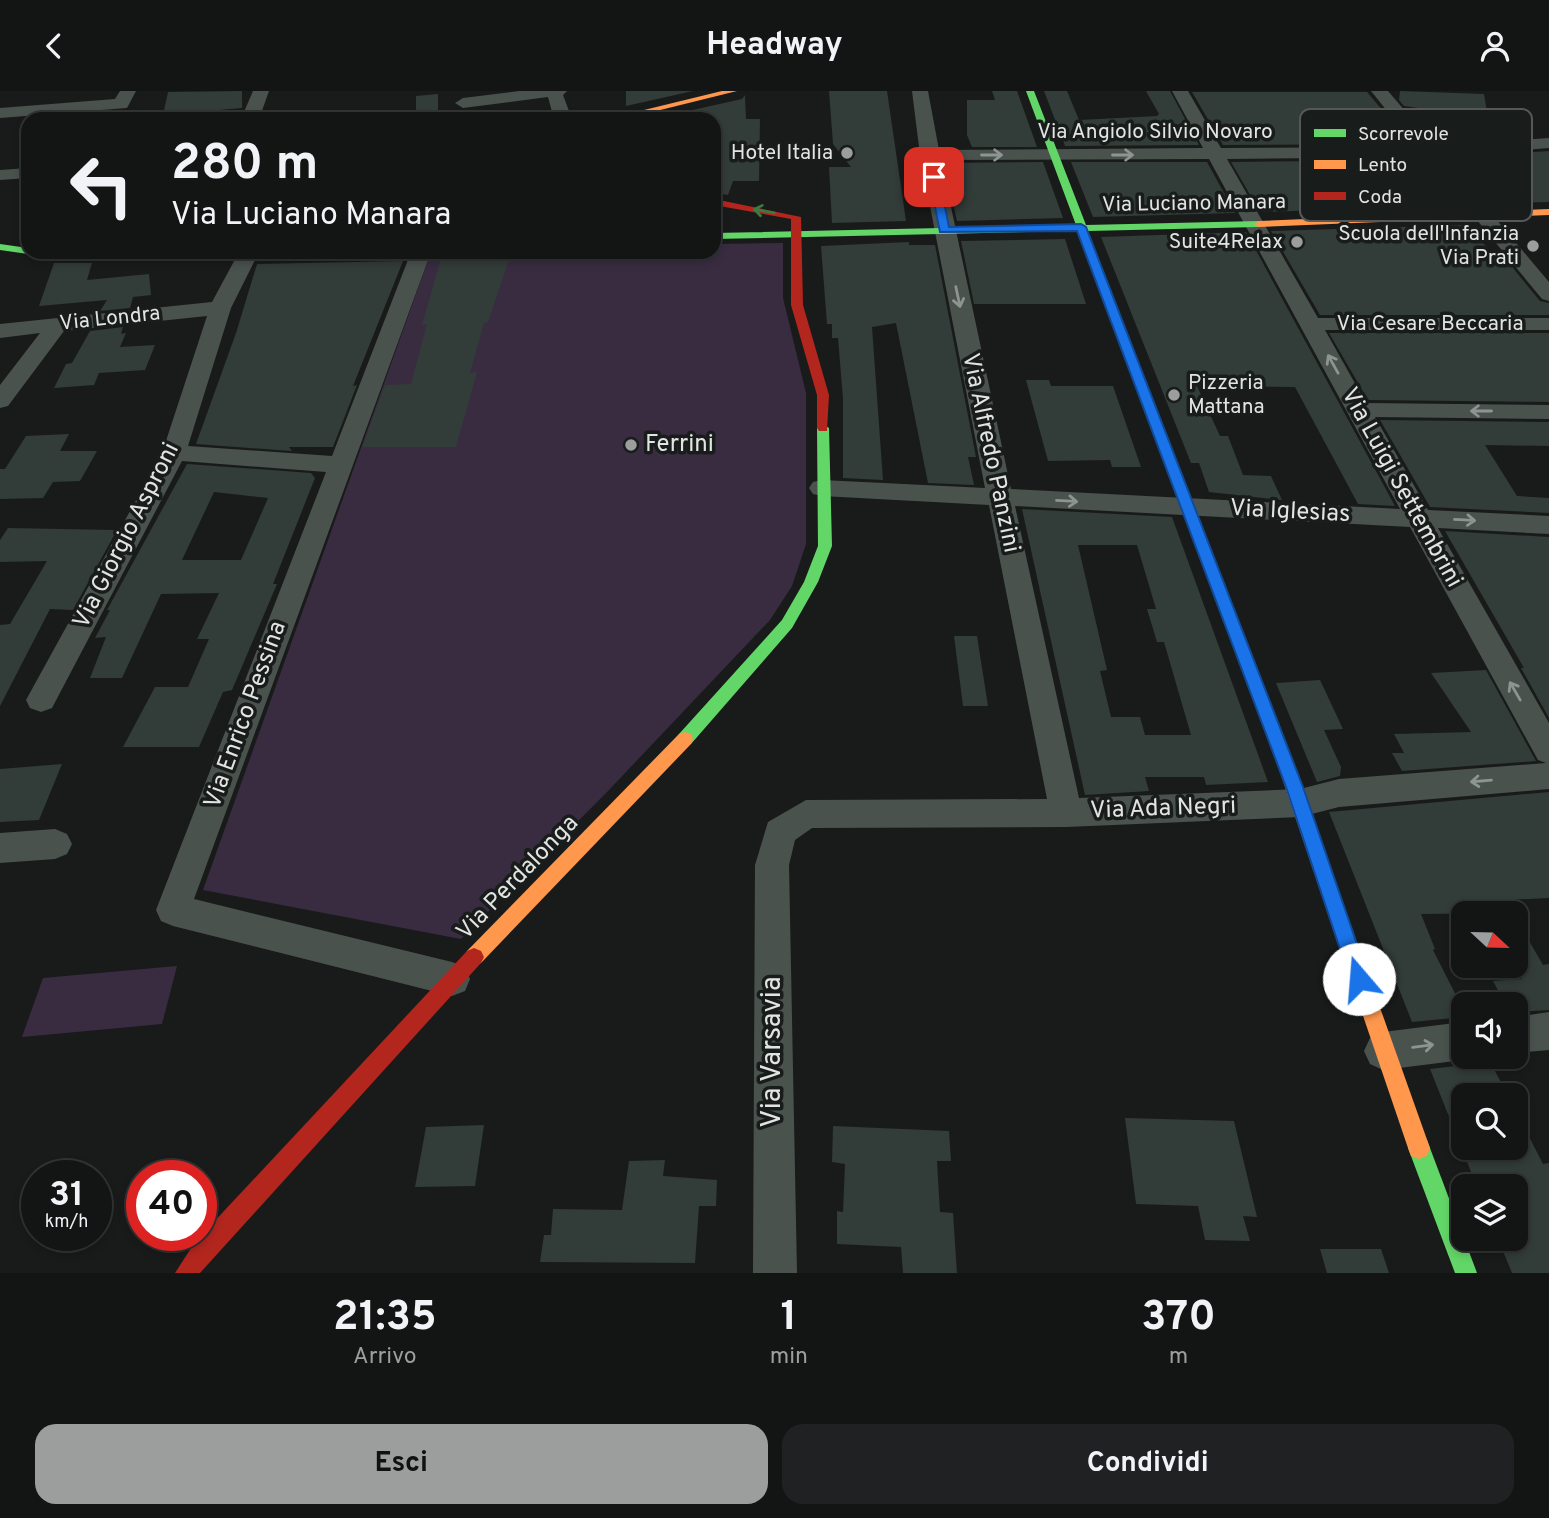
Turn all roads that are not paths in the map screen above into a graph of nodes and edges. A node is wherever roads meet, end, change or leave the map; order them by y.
1 (128, 91) edge
2 (261, 91) edge
3 (556, 91) edge
4 (733, 91) edge
5 (920, 91) edge
6 (1030, 91) edge
7 (1180, 91) edge
8 (1379, 91) edge
9 (463, 103) dead end
10 (1394, 109) edge
11 (253, 112) edge
12 (561, 112) edge
13 (642, 112) edge
14 (0, 113) edge
15 (1300, 154) edge
16 (929, 155) junction
17 (1054, 155) junction
18 (1216, 155) junction
19 (15, 174) edge
20 (0, 192) edge
21 (721, 203) edge
22 (1340, 221) edge
23 (1486, 221) edge
24 (1255, 224) junction
25 (1081, 227) junction
26 (944, 230) junction
27 (796, 235) junction
28 (721, 236) edge
29 (21, 240) edge
30 (0, 245) edge
31 (21, 250) edge
32 (245, 259) edge
33 (418, 259) edge
34 (1549, 295) edge
35 (220, 308) junction
36 (58, 324) junction
37 (1311, 324) junction
38 (1549, 324) edge
39 (0, 331) edge
40 (0, 401) edge
41 (1358, 410) junction
42 (1549, 412) edge
43 (174, 453) junction
44 (339, 465) junction
45 (822, 488) junction
46 (999, 497) junction
47 (1187, 508) junction
48 (1417, 518) junction
49 (1549, 525) edge
50 (41, 700) dead end
51 (1549, 751) edge
52 (1549, 776) edge
53 (1300, 803) junction
54 (1066, 813) junction
55 (780, 832) joint
56 (55, 844) dead end
57 (0, 848) edge
58 (452, 979) junction
59 (1549, 1031) edge
60 (1528, 1034) edge
61 (1451, 1042) edge
62 (1383, 1051) junction
63 (187, 1273) edge
64 (775, 1273) edge
65 (1466, 1273) edge

1 - 14 street
2 - 11 street
3 - 9 street
3 - 12 street
4 - 13 street
5 - 16 street, Via Alfredo Panzini
6 - 17 street
7 - 18 street, Via Luigi Settembrini
8 - 10 street
15 - 18 street, Via Angiolo Silvio Novaro
16 -> 17 street, Via Angiolo Silvio Novaro
16 - 26 street, Via Alfredo Panzini
17 -> 18 street, Via Angiolo Silvio Novaro
17 - 25 street
18 - 24 street, Via Luigi Settembrini
19 - 20 street
27 -> 21 street
22 - 24 street, Via Luciano Manara
23 - 34 street
24 - 25 street, Via Luciano Manara
24 - 37 street, Via Luigi Settembrini
25 - 26 street, Via Luciano Manara
25 - 47 street
26 - 27 street, Via Luciano Manara
26 -> 46 street, Via Alfredo Panzini
27 - 28 street, Via Luciano Manara
27 - 45 street, Via Perdalonga
29 - 30 street
30 - 31 street
32 - 35 street, Via Giorgio Asproni
33 - 44 street, Via Enrico Pessina
35 - 36 street, Via Londra
35 - 43 street, Via Giorgio Asproni
36 - 39 street, Via Londra
36 - 40 street
37 - 38 street, Via Cesare Beccaria
41 -> 37 street, Via Luigi Settembrini
42 -> 41 street
41 - 48 street, Via Luigi Settembrini
43 - 44 street
43 - 50 street, Via Giorgio Asproni
44 - 58 street, Via Enrico Pessina
45 - 46 street, Via Iglesias
45 - 58 street, Via Perdalonga
46 -> 47 street, Via Iglesias
46 - 54 street, Via Alfredo Panzini
47 - 48 street, Via Iglesias
47 - 53 street
48 -> 49 street, Via Iglesias
51 -> 48 street, Via Luigi Settembrini
52 -> 53 street, Via Ada Negri
53 - 54 street, Via Ada Negri
53 - 62 street
54 - 55 street, Via Ada Negri
55 - 64 street, Via Varsavia
56 - 57 street
58 - 63 street, Via Perdalonga
59 - 60 street
62 -> 61 street
62 - 65 street

